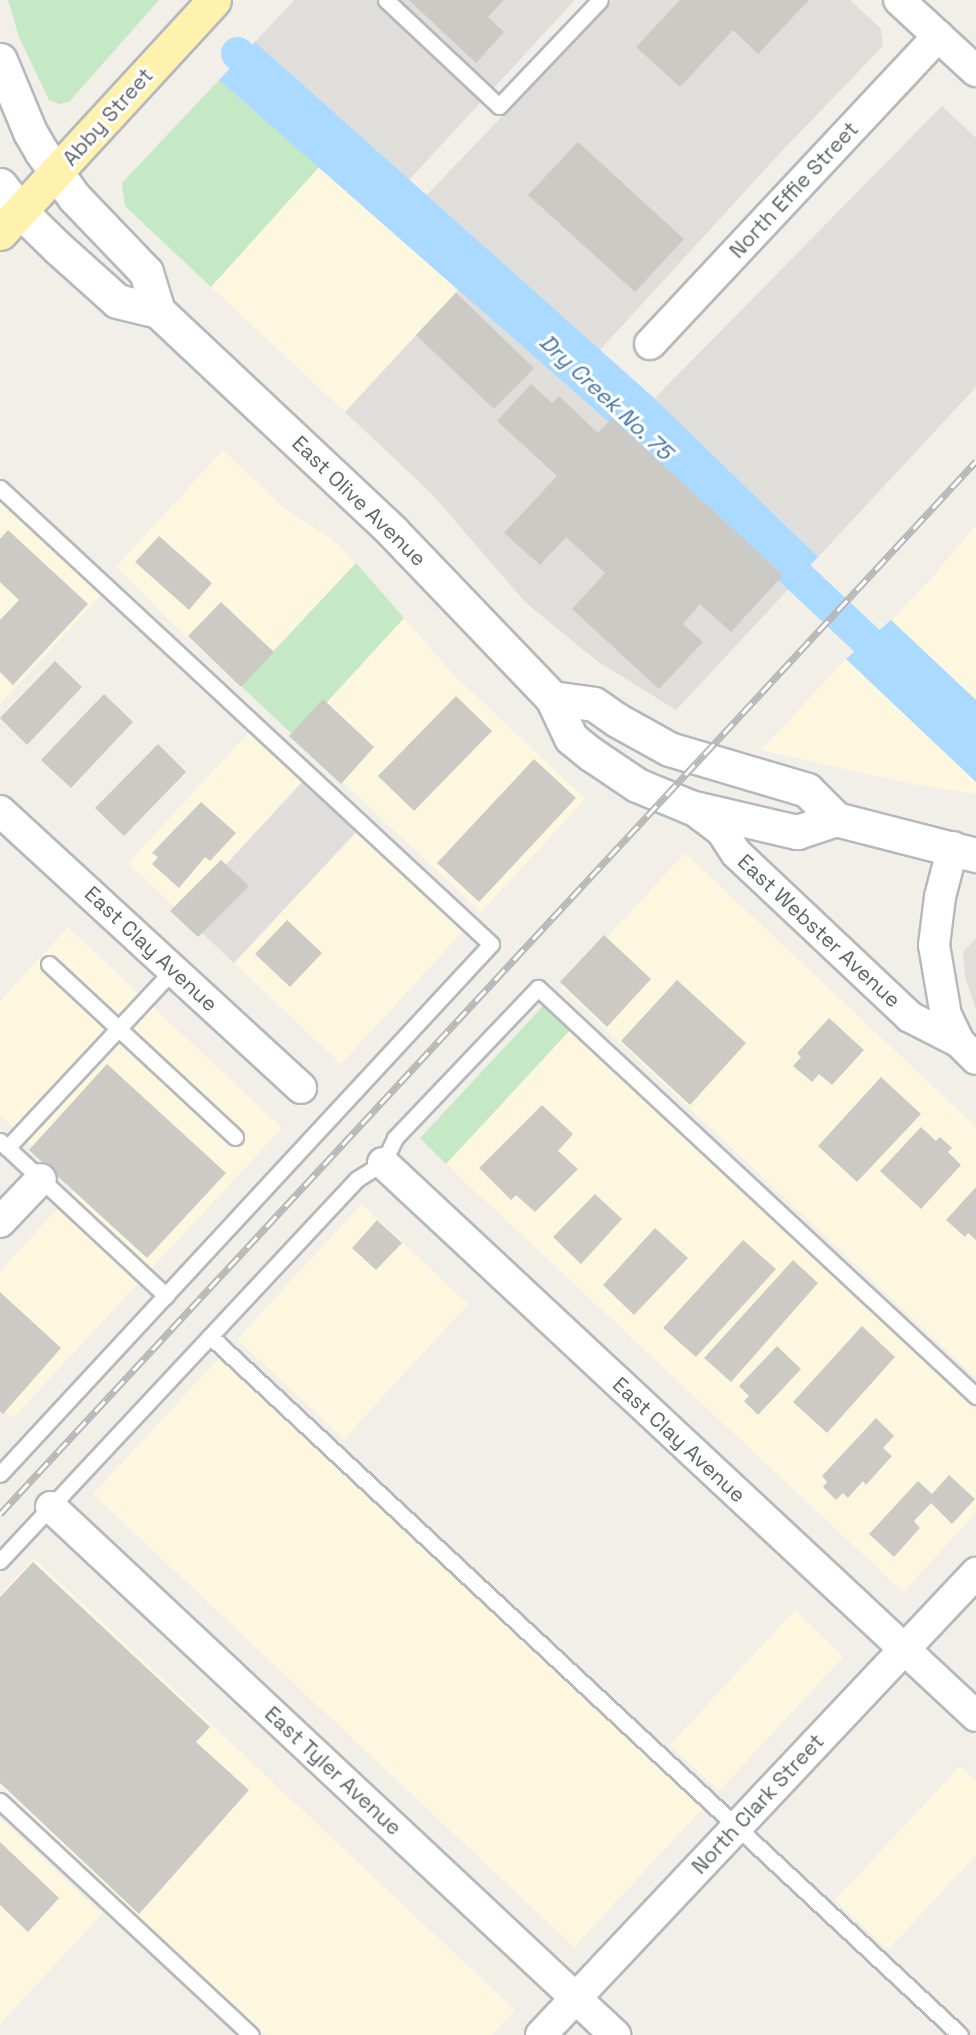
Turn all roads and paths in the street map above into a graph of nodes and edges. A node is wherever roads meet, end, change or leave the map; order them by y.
1 (214, 0) edge
2 (386, 0) edge
3 (899, 0) edge
4 (592, 3) edge
5 (938, 36) junction
6 (0, 60) edge
7 (976, 71) edge
8 (57, 173) junction
9 (0, 185) edge
10 (11, 222) edge
11 (158, 311) junction
12 (650, 344) dead end
13 (0, 488) edge
14 (552, 698) junction
15 (690, 807) junction
16 (0, 811) edge
17 (836, 819) junction
18 (964, 851) edge
19 (49, 964) dead end
20 (173, 970) junction
21 (118, 1029) junction
22 (967, 1050) edge
23 (301, 1088) dead end
24 (235, 1137) dead end
25 (4, 1144) edge
26 (383, 1163) junction
27 (41, 1179) junction
28 (0, 1222) edge
29 (166, 1296) junction
30 (210, 1336) junction
31 (976, 1395) edge
32 (0, 1474) edge
33 (51, 1507) junction
34 (0, 1561) edge
35 (976, 1573) edge
36 (904, 1649) junction
37 (976, 1716) edge
38 (0, 1801) edge
39 (737, 1827) junction
40 (576, 1998) junction
41 (251, 2035) edge
42 (541, 2035) edge
43 (615, 2035) edge
44 (960, 2035) edge

1 - 8 main road, Abby Street
2 - 4 lane
3 - 5 street
5 - 7 street
5 - 12 street, North Effie Street
6 - 8 main road, East Olive Avenue
8 - 10 main road, Abby Street
8 - 11 main road, East Olive Avenue
9 - 10 main road, East Olive Avenue
10 - 11 main road, East Olive Avenue
11 - 14 main road, East Olive Avenue
13 - 29 lane
14 - 15 main road, East Olive Avenue
14 - 17 main road
15 - 17 main road, East Olive Avenue
15 - 22 street, East Webster Avenue
16 - 20 street, East Clay Avenue
17 - 18 main road
18 - 22 street, East Webster Avenue
19 - 21 lane
20 - 21 lane
20 - 23 street, East Clay Avenue
21 - 24 lane
21 - 25 lane
25 - 27 lane
26 - 30 lane
26 - 31 lane
26 - 36 street, East Clay Avenue
27 - 28 street
27 - 29 lane
29 - 32 lane
30 - 33 lane
30 - 39 lane
33 - 34 lane
33 - 40 street, East Tyler Avenue
35 - 36 street, North Clark Street
36 - 37 street, East Clay Avenue
36 - 39 street, North Clark Street
38 - 41 lane
39 - 40 street, North Clark Street
39 - 44 lane
40 - 42 street, North Clark Street
40 - 43 street, East Tyler Avenue

